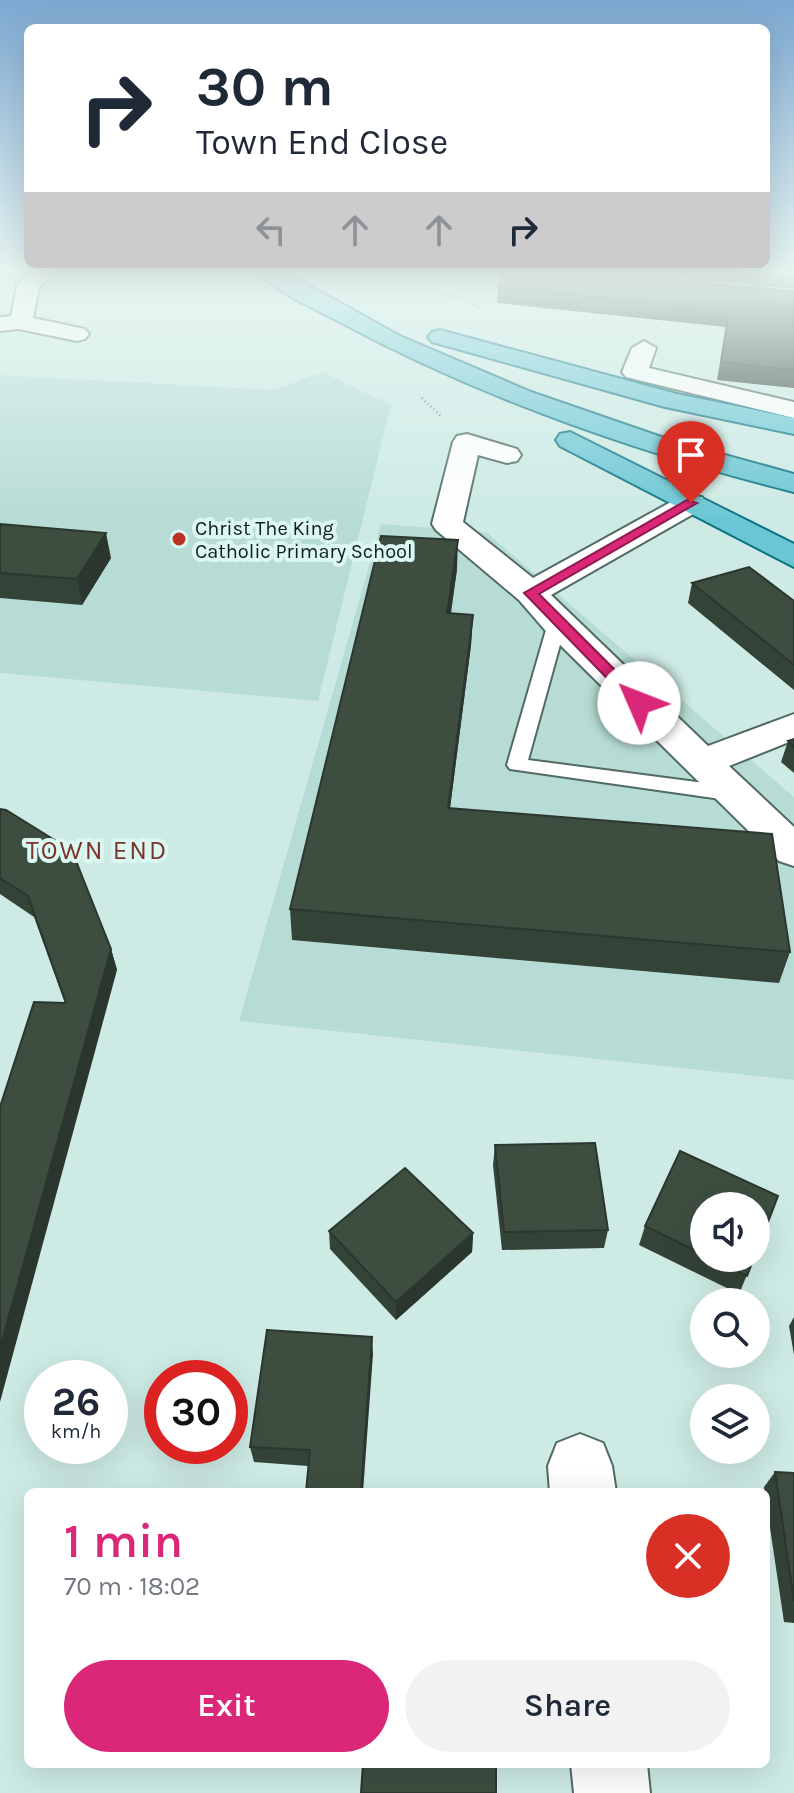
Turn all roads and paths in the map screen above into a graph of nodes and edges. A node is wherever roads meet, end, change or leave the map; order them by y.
1 (442, 355) edge
2 (449, 355) edge
3 (459, 355) edge
4 (469, 355) edge
5 (641, 355) edge
6 (416, 393) dead end
7 (794, 410) edge
8 (794, 426) edge
9 (453, 439) junction
10 (780, 449) dead end
11 (507, 455) dead end
12 (794, 483) edge
13 (691, 503) junction
14 (794, 557) edge
15 (531, 593) junction
16 (557, 623) junction
17 (794, 726) edge
18 (701, 763) junction
19 (735, 794) junction
20 (794, 851) edge
21 (609, 1768) edge
22 (612, 1793) edge

1 - 13 main road
2 - 12 main road
3 - 10 main road
4 - 8 main road
5 - 7 street
6 - 9 path
9 - 11 street
9 - 15 street
13 - 14 main road
13 - 15 street
15 - 16 street
16 - 18 street
16 - 19 lane
17 - 18 street
18 - 19 street
19 - 20 street
21 - 22 street

